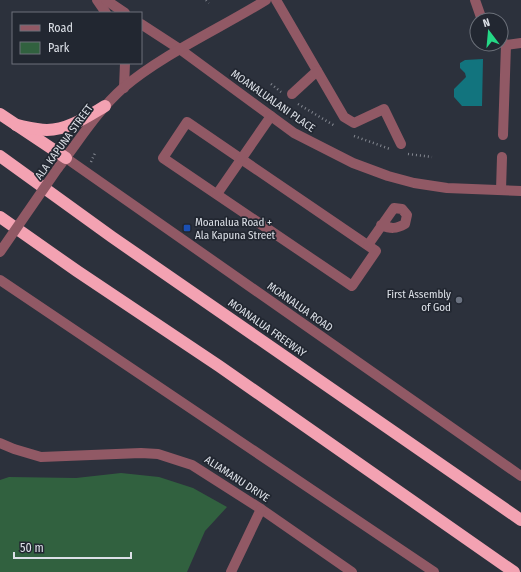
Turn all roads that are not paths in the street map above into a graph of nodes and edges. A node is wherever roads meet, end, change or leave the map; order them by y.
1 (97, 0) edge
2 (106, 0) edge
3 (266, 0) edge
4 (276, 0) edge
5 (475, 0) edge
6 (105, 12) edge
7 (124, 12) edge
8 (479, 12) edge
9 (142, 25) edge
10 (509, 43) edge
11 (521, 43) edge
12 (181, 50) junction
13 (503, 52) edge
14 (125, 64) edge
15 (317, 71) junction
16 (124, 88) junction
17 (292, 94) dead end
18 (105, 106) junction
19 (0, 114) edge
20 (271, 116) junction
21 (16, 125) junction
22 (503, 136) dead end
23 (402, 144) dead end
24 (0, 156) edge
25 (502, 157) dead end
26 (66, 158) junction
27 (241, 159) junction
28 (501, 190) junction
29 (521, 191) edge
30 (217, 194) junction
31 (0, 216) edge
32 (381, 225) dead end
33 (368, 245) junction
34 (0, 252) edge
35 (0, 280) edge
36 (0, 443) edge
37 (521, 476) edge
38 (261, 509) junction
39 (521, 520) edge
40 (231, 572) edge
41 (352, 572) edge
42 (434, 572) edge
43 (514, 572) edge

1 - 6 street
2 - 7 street
3 - 12 street, ALA KAPUNA STREET
4 - 15 street
5 - 8 street
9 - 12 street, MOANALUALANI PLACE
10 - 11 street
12 - 16 street, ALA KAPUNA STREET
12 - 20 street, MOANALUALANI PLACE
13 - 22 street
14 - 16 street
15 - 17 street
15 - 23 street
16 - 18 street, ALA KAPUNA STREET
18 - 21 highway
18 - 26 street, ALA KAPUNA STREET
19 - 21 highway
20 - 27 street
20 - 28 street, MOANALUALANI PLACE
21 - 26 highway
24 - 39 highway, MOANALUA FREEWAY
25 - 28 street
26 - 34 street, ALA KAPUNA STREET, bridge
26 - 37 street, MOANALUA ROAD
27 - 30 street
27 - 30 street
27 - 33 street
28 - 29 street, MOANALUALANI PLACE
30 - 33 street
31 - 43 highway
32 - 33 street
35 - 42 street
36 - 38 street, ALIAMANU DRIVE
38 - 40 street
38 - 41 street, ALIAMANU DRIVE

